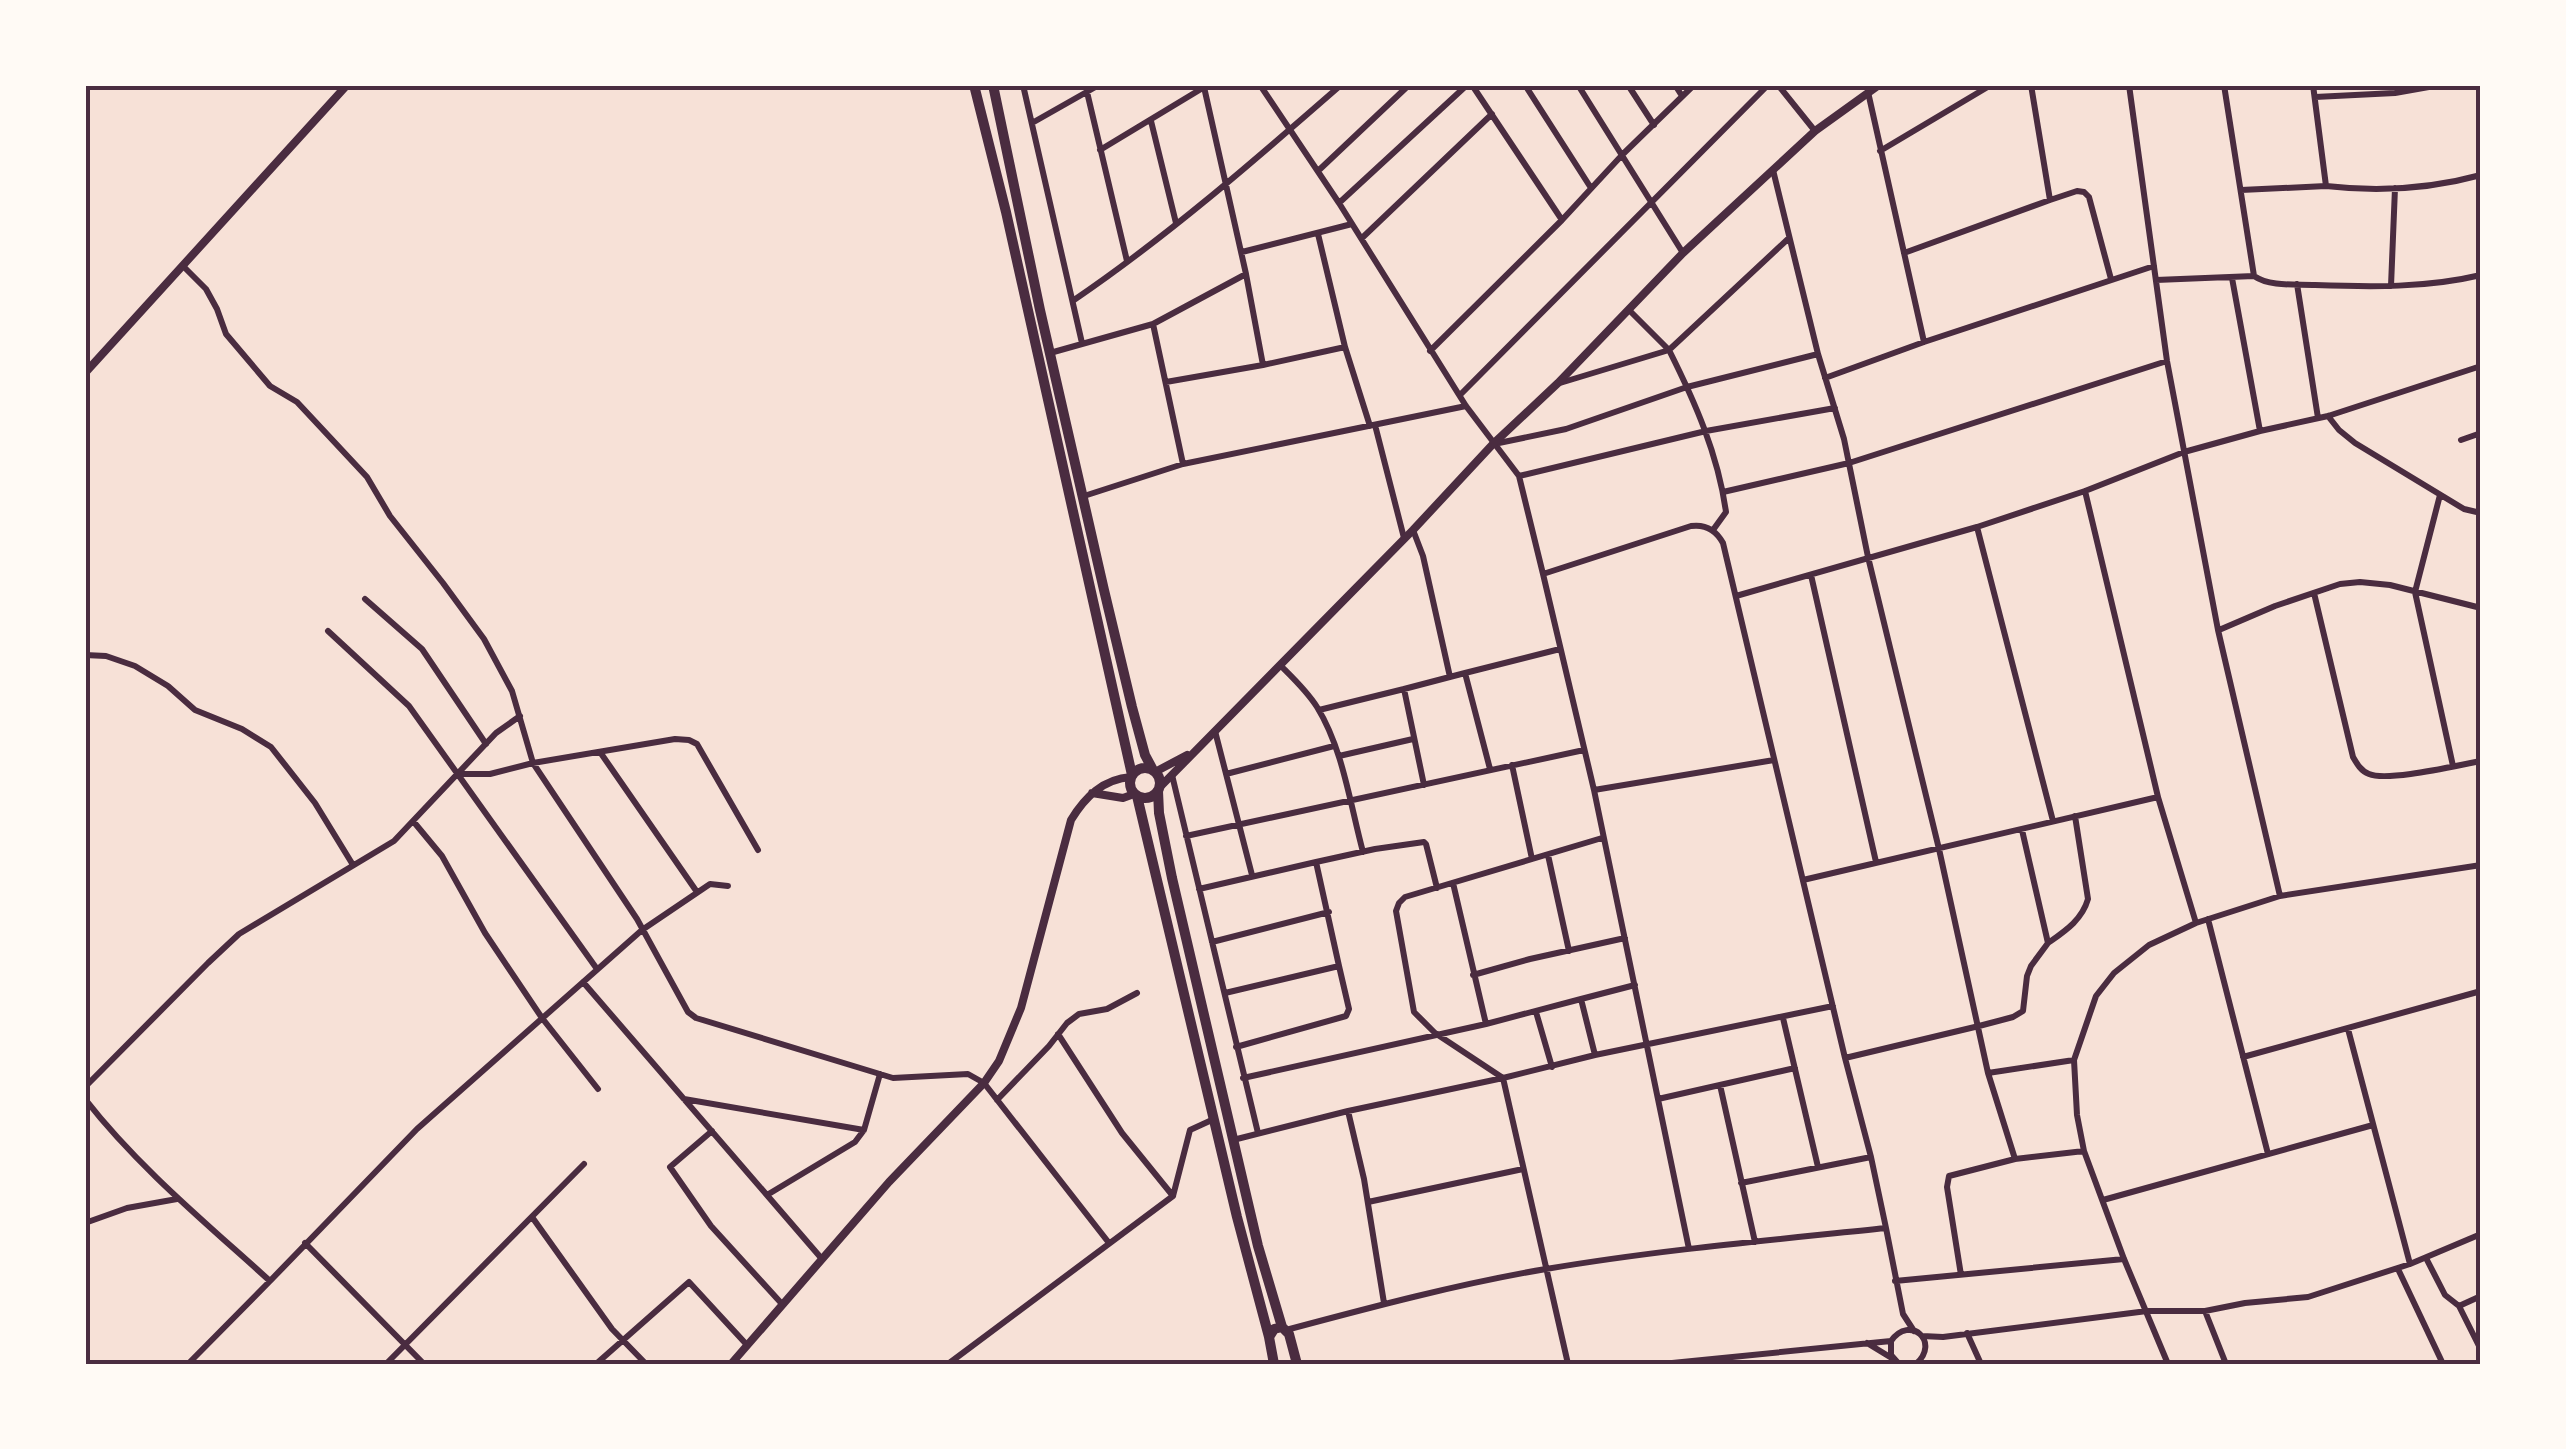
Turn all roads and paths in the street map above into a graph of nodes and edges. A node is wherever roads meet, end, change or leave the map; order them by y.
1 (347, 85) edge
2 (974, 85) edge
3 (993, 85) edge
4 (1023, 85) edge
5 (1099, 85) edge
6 (1260, 85) edge
7 (1409, 85) edge
8 (1469, 85) edge
9 (1525, 85) edge
10 (1578, 85) edge
11 (1628, 85) edge
12 (1674, 85) edge
13 (1694, 85) edge
14 (1768, 85) edge
15 (1778, 85) edge
16 (1878, 85) edge
17 (1991, 85) edge
18 (2031, 85) edge
19 (2128, 85) edge
20 (2224, 85) edge
21 (2313, 85) edge
22 (2440, 85) edge
23 (1205, 86) edge
24 (1338, 86) edge
25 (2395, 89) edge
26 (1086, 92) junction
27 (1868, 92) junction
28 (1682, 96) junction
29 (2315, 97) junction
30 (1492, 114) junction
31 (1150, 121) junction
32 (1032, 123) junction
33 (1654, 125) junction
34 (1290, 130) junction
35 (1815, 131) junction
36 (1100, 150) junction
37 (1880, 151) junction
38 (1623, 154) junction
39 (1773, 169) junction
40 (1318, 171) junction
41 (2481, 176) edge
42 (1226, 184) junction
43 (2326, 186) junction
44 (1591, 188) junction
45 (2395, 188) junction
46 (2241, 190) junction
47 (2050, 200) junction
48 (1339, 203) junction
49 (1652, 204) junction
50 (1562, 220) junction
51 (1176, 223) junction
52 (1352, 224) junction
53 (1318, 234) junction
54 (1790, 237) junction
55 (1362, 238) junction
56 (1242, 252) junction
57 (1683, 253) junction
58 (1904, 253) junction
59 (1127, 262) junction
60 (183, 266) junction
61 (2154, 266) junction
62 (1246, 274) junction
63 (2481, 275) edge
64 (2254, 276) junction
65 (2232, 278) junction
66 (2111, 279) junction
67 (2156, 280) junction
68 (2297, 284) junction
69 (2392, 286) junction
70 (1074, 300) junction
71 (1630, 310) junction
72 (1153, 324) junction
73 (1924, 342) junction
74 (1082, 343) junction
75 (1345, 348) junction
76 (1430, 350) junction
77 (1668, 350) junction
78 (1050, 353) junction
79 (1818, 354) junction
80 (2167, 361) junction
81 (1263, 365) junction
82 (2481, 366) edge
83 (85, 373) edge
84 (1826, 378) junction
85 (1166, 382) junction
86 (1558, 384) junction
87 (1687, 387) junction
88 (1460, 395) junction
89 (1466, 406) junction
90 (1835, 408) junction
91 (2328, 416) junction
92 (2318, 418) junction
93 (1373, 425) junction
94 (1706, 431) junction
95 (2260, 431) junction
96 (2481, 433) edge
97 (2462, 440) dead end
98 (1493, 444) junction
99 (2184, 452) junction
100 (1849, 462) junction
101 (1183, 464) junction
102 (1518, 476) junction
103 (2084, 491) junction
104 (1724, 492) junction
105 (1084, 496) junction
106 (2440, 496) junction
107 (2481, 514) edge
108 (1977, 527) junction
109 (1412, 530) junction
110 (1713, 530) junction
111 (1404, 538) junction
112 (1868, 558) junction
113 (1543, 574) junction
114 (1810, 575) junction
115 (2416, 592) junction
116 (2314, 593) junction
117 (1736, 596) junction
118 (365, 599) dead end
119 (2481, 608) edge
120 (2218, 630) junction
121 (328, 631) dead end
122 (1560, 650) junction
123 (85, 655) edge
124 (1279, 664) junction
125 (1465, 673) junction
126 (1450, 677) junction
127 (1404, 689) junction
128 (1319, 710) junction
129 (520, 716) junction
130 (1214, 731) junction
131 (1413, 739) junction
132 (486, 744) junction
133 (1334, 746) junction
134 (1584, 750) junction
135 (600, 752) junction
136 (1191, 753) junction
137 (1339, 756) junction
138 (1774, 760) junction
139 (2481, 761) edge
140 (534, 763) junction
141 (1512, 764) junction
142 (2453, 766) junction
143 (1490, 769) junction
144 (1154, 771) junction
145 (457, 774) junction
146 (1226, 774) junction
147 (1172, 775) junction
148 (1132, 776) junction
149 (1424, 785) junction
150 (1159, 790) junction
151 (1594, 790) junction
152 (1092, 793) junction
153 (1136, 795) junction
154 (2158, 797) junction
155 (1349, 800) junction
156 (2075, 816) junction
157 (413, 821) junction
158 (2054, 821) junction
159 (1237, 825) junction
160 (2022, 830) junction
161 (1186, 836) junction
162 (1602, 838) junction
163 (1939, 848) junction
164 (758, 850) dead end
165 (1363, 852) junction
166 (1548, 855) junction
167 (1532, 860) junction
168 (1316, 862) junction
169 (1876, 862) junction
170 (353, 866) junction
171 (2481, 866) edge
172 (1252, 875) junction
173 (1802, 880) junction
174 (1454, 883) junction
175 (728, 886) dead end
176 (1437, 888) junction
177 (1199, 889) junction
178 (697, 892) junction
179 (2280, 896) junction
180 (1328, 912) junction
181 (2208, 920) junction
182 (2196, 923) junction
183 (642, 930) junction
184 (1625, 938) junction
185 (1212, 942) junction
186 (2048, 943) junction
187 (1569, 951) junction
188 (1339, 966) junction
189 (598, 970) junction
190 (1472, 974) junction
191 (584, 982) junction
192 (1635, 985) junction
193 (2481, 991) edge
194 (1224, 992) junction
195 (1136, 993) dead end
196 (1581, 999) junction
197 (1833, 1006) junction
198 (1536, 1012) junction
199 (542, 1018) junction
200 (1783, 1018) junction
201 (1486, 1024) junction
202 (1979, 1026) junction
203 (2348, 1029) junction
204 (1058, 1034) junction
205 (1435, 1034) junction
206 (1236, 1046) junction
207 (1648, 1046) junction
208 (1594, 1055) junction
209 (2243, 1057) junction
210 (1844, 1058) junction
211 (2074, 1060) junction
212 (1552, 1066) junction
213 (1795, 1068) junction
214 (1988, 1073) junction
215 (880, 1074) junction
216 (1243, 1078) junction
217 (1503, 1078) junction
218 (984, 1083) junction
219 (1720, 1085) junction
220 (85, 1087) edge
221 (598, 1089) dead end
222 (85, 1099) edge
223 (684, 1099) junction
224 (1658, 1099) junction
225 (997, 1100) junction
226 (1348, 1111) junction
227 (1215, 1118) junction
228 (2374, 1125) junction
229 (864, 1130) junction
230 (712, 1131) junction
231 (1258, 1134) junction
232 (1232, 1140) junction
233 (2084, 1151) junction
234 (2268, 1154) junction
235 (1871, 1158) junction
236 (2015, 1159) junction
237 (584, 1164) dead end
238 (1818, 1166) junction
239 (1522, 1169) junction
240 (1741, 1182) junction
241 (767, 1195) junction
242 (1172, 1196) junction
243 (178, 1199) junction
244 (2103, 1200) junction
245 (1368, 1202) junction
246 (532, 1217) junction
247 (85, 1222) edge
248 (1886, 1228) junction
249 (2481, 1234) edge
250 (1755, 1242) junction
251 (305, 1243) junction
252 (1109, 1243) junction
253 (1689, 1249) junction
254 (2426, 1258) junction
255 (822, 1259) junction
256 (2124, 1259) junction
257 (2410, 1264) junction
258 (2398, 1268) junction
259 (1544, 1270) junction
260 (1961, 1275) junction
261 (270, 1281) junction
262 (1896, 1281) junction
263 (2481, 1296) edge
264 (1384, 1303) junction
265 (782, 1304) junction
266 (2459, 1306) junction
267 (2147, 1311) junction
268 (2205, 1311) junction
269 (1903, 1314) junction
270 (1284, 1328) junction
271 (1914, 1331) junction
272 (1967, 1333) junction
273 (1896, 1334) junction
274 (1922, 1336) junction
275 (1943, 1337) junction
276 (1269, 1338) junction
277 (623, 1340) junction
278 (1866, 1342) junction
279 (1891, 1342) junction
280 (405, 1345) junction
281 (747, 1346) junction
282 (2481, 1348) edge
283 (1925, 1354) junction
284 (1896, 1362) edge
285 (952, 1363) edge
286 (1684, 1363) edge
287 (1918, 1363) edge
288 (188, 1364) edge
289 (386, 1364) edge
290 (424, 1364) edge
291 (596, 1364) edge
292 (646, 1364) edge
293 (731, 1364) edge
294 (1274, 1364) edge
295 (1297, 1364) edge
296 (1568, 1364) edge
297 (1662, 1364) edge
298 (1980, 1364) edge
299 (2168, 1364) edge
300 (2226, 1364) edge
301 (2443, 1364) edge

1 - 60 street
2 - 148 highway
3 - 78 highway
4 - 32 street
5 - 26 street
6 - 34 street
7 - 40 street
8 - 30 street
8 - 48 street
9 - 44 street
10 - 38 street
11 - 33 street
12 - 28 street
13 - 28 street
14 - 49 street
15 - 35 street
16 - 27 street
17 - 37 street
18 - 47 street
19 - 61 street
20 - 46 street
21 - 29 street
22 - 25 street
23 - 31 street
23 - 42 street
24 - 34 street
25 - 29 street
26 - 32 street
26 - 36 street
27 - 35 street
27 - 37 street
28 - 33 street
29 - 43 street
30 - 50 street
30 - 55 street
31 - 36 street
31 - 51 street
32 - 70 street
33 - 38 street
34 - 40 street
34 - 42 street
35 - 39 street
36 - 59 street
37 - 58 street
38 - 44 street
38 - 49 street
39 - 54 street
39 - 57 street
40 - 48 street
41 - 45 street
42 - 51 street
42 - 56 street
43 - 45 street
43 - 46 street
44 - 50 street
45 - 69 street
46 - 64 street
47 - 58 street
47 - 66 street
48 - 52 street
49 - 57 street
49 - 88 street
50 - 76 street
51 - 59 street
52 - 53 street
52 - 55 street
53 - 56 street
53 - 75 street
54 - 77 street
54 - 79 street
55 - 76 street
56 - 62 street
57 - 71 street
58 - 73 street
59 - 70 street
60 - 83 street
60 - 129 street
61 - 66 street
61 - 67 street
62 - 72 street
62 - 81 street
63 - 69 street
64 - 65 street
64 - 68 street
65 - 67 street
65 - 95 street
66 - 73 street
67 - 80 street
68 - 69 street
68 - 92 street
70 - 74 street
71 - 77 street
71 - 86 street
72 - 74 street
72 - 85 street
73 - 84 street
74 - 78 street
75 - 81 street
75 - 93 street
76 - 88 street
77 - 86 street
77 - 87 street
78 - 105 highway
79 - 84 street
79 - 87 street
80 - 99 street
80 - 100 street
81 - 85 street
82 - 91 street
84 - 90 street
85 - 101 street
86 - 98 street
87 - 94 street
87 - 98 street
88 - 89 street
89 - 93 street
89 - 98 street
90 - 94 street
90 - 100 street
91 - 92 street
91 - 106 street
92 - 95 street
93 - 101 street
93 - 111 street
94 - 102 street
94 - 104 street
95 - 99 street
96 - 97 street
98 - 102 street
98 - 109 street
99 - 103 street
99 - 120 street
100 - 104 street
100 - 112 street
101 - 105 street
102 - 113 street
103 - 108 street
103 - 154 street
104 - 110 street
105 - 144 highway
106 - 107 street
106 - 115 street
108 - 112 street
108 - 158 street
109 - 111 street
109 - 126 street
110 - 113 street
110 - 117 street
111 - 124 street
112 - 114 street
112 - 163 street
113 - 122 street
114 - 117 street
114 - 169 street
115 - 116 street
115 - 119 street
115 - 142 street
116 - 120 street
116 - 142 street
117 - 138 street
118 - 132 street
120 - 179 street
121 - 145 street
122 - 125 street
122 - 134 street
123 - 170 street
124 - 128 street
124 - 130 street
125 - 126 street
125 - 143 street
126 - 127 street
127 - 128 street
127 - 131 street
128 - 133 street
129 - 132 street
129 - 140 street
130 - 136 street
130 - 146 street
131 - 137 street
131 - 149 street
132 - 145 street
133 - 137 street
133 - 146 street
134 - 141 street
134 - 151 street
135 - 140 street
135 - 164 street
135 - 178 street
136 - 144 street
136 - 147 street
137 - 155 street
138 - 151 street
138 - 173 street
139 - 142 street
140 - 145 street
140 - 183 street
141 - 143 street
141 - 167 street
143 - 149 street
144 - 148 highway
144 - 150 highway
145 - 157 street
145 - 189 street
146 - 159 street
147 - 150 street
147 - 161 street
148 - 152 street
148 - 153 highway
149 - 155 street
150 - 153 highway
150 - 232 highway
151 - 162 street
152 - 153 street
152 - 218 street
153 - 227 highway
154 - 156 street
154 - 182 street
155 - 159 street
155 - 165 street
156 - 158 street
156 - 186 street
157 - 170 street
157 - 199 street
158 - 160 street
159 - 161 street
159 - 172 street
160 - 163 street
160 - 186 street
161 - 177 street
162 - 166 street
162 - 184 street
163 - 169 street
163 - 202 street
165 - 168 street
165 - 176 street
166 - 167 street
166 - 187 street
167 - 174 street
168 - 172 street
168 - 180 street
169 - 173 street
170 - 220 street
171 - 179 street
172 - 177 street
173 - 197 street
174 - 176 street
174 - 190 street
175 - 178 street
176 - 205 street
177 - 185 street
178 - 183 street
179 - 181 street
180 - 185 street
180 - 188 street
181 - 182 street
181 - 209 street
182 - 211 street
183 - 189 street
183 - 215 street
184 - 187 street
184 - 192 street
185 - 194 street
186 - 202 street
187 - 190 street
188 - 194 street
188 - 206 street
189 - 191 street
190 - 201 street
191 - 199 street
191 - 223 street
192 - 196 street
192 - 207 street
193 - 203 street
194 - 206 street
195 - 204 street
196 - 198 street
196 - 208 street
197 - 200 street
197 - 210 street
198 - 201 street
198 - 212 street
199 - 221 street
199 - 251 street
200 - 207 street
200 - 213 street
201 - 205 street
202 - 210 street
202 - 214 street
203 - 209 street
203 - 228 street
204 - 225 street
204 - 242 street
205 - 216 street
205 - 217 street
206 - 216 street
207 - 208 street
207 - 224 street
208 - 212 street
209 - 234 street
210 - 235 street
211 - 214 street
211 - 233 street
212 - 217 street
213 - 219 street
213 - 238 street
214 - 236 street
215 - 218 street
215 - 229 street
216 - 231 street
217 - 226 street
217 - 239 street
218 - 225 street
218 - 255 street
219 - 224 street
219 - 240 street
222 - 243 street
223 - 229 street
223 - 230 street
224 - 253 street
225 - 252 street
226 - 231 street
226 - 245 street
227 - 242 street
227 - 276 highway
228 - 234 street
228 - 257 street
229 - 241 street
230 - 241 street
230 - 265 street
231 - 232 street
232 - 270 highway
233 - 236 street
233 - 244 street
234 - 244 street
235 - 238 street
235 - 248 street
236 - 260 street
237 - 246 street
238 - 240 street
239 - 245 street
239 - 259 street
240 - 250 street
241 - 255 street
242 - 252 street
243 - 247 street
243 - 261 street
244 - 256 street
245 - 264 street
246 - 277 street
246 - 280 street
248 - 250 street
248 - 262 street
249 - 254 street
250 - 253 street
251 - 261 street
251 - 280 street
252 - 285 street
253 - 259 street
254 - 257 street
254 - 266 street
255 - 265 street
256 - 260 street
256 - 267 street
257 - 258 street
258 - 268 street
258 - 301 street
259 - 264 street
259 - 296 street
260 - 262 street
261 - 288 street
262 - 269 street
263 - 266 street
264 - 270 street
265 - 281 street
266 - 282 street
267 - 268 street
267 - 272 street
267 - 299 street
268 - 300 street
269 - 271 street
269 - 273 street
270 - 276 highway
270 - 295 highway
271 - 273 street
271 - 274 street
272 - 275 street
272 - 298 street
273 - 279 street
274 - 275 street
274 - 283 street
275 - 283 street
276 - 294 highway
277 - 281 street
277 - 291 street
277 - 292 street
278 - 279 street
278 - 284 street
278 - 286 street
279 - 284 street
280 - 289 street
280 - 290 street
281 - 293 street
283 - 287 street
286 - 297 street

